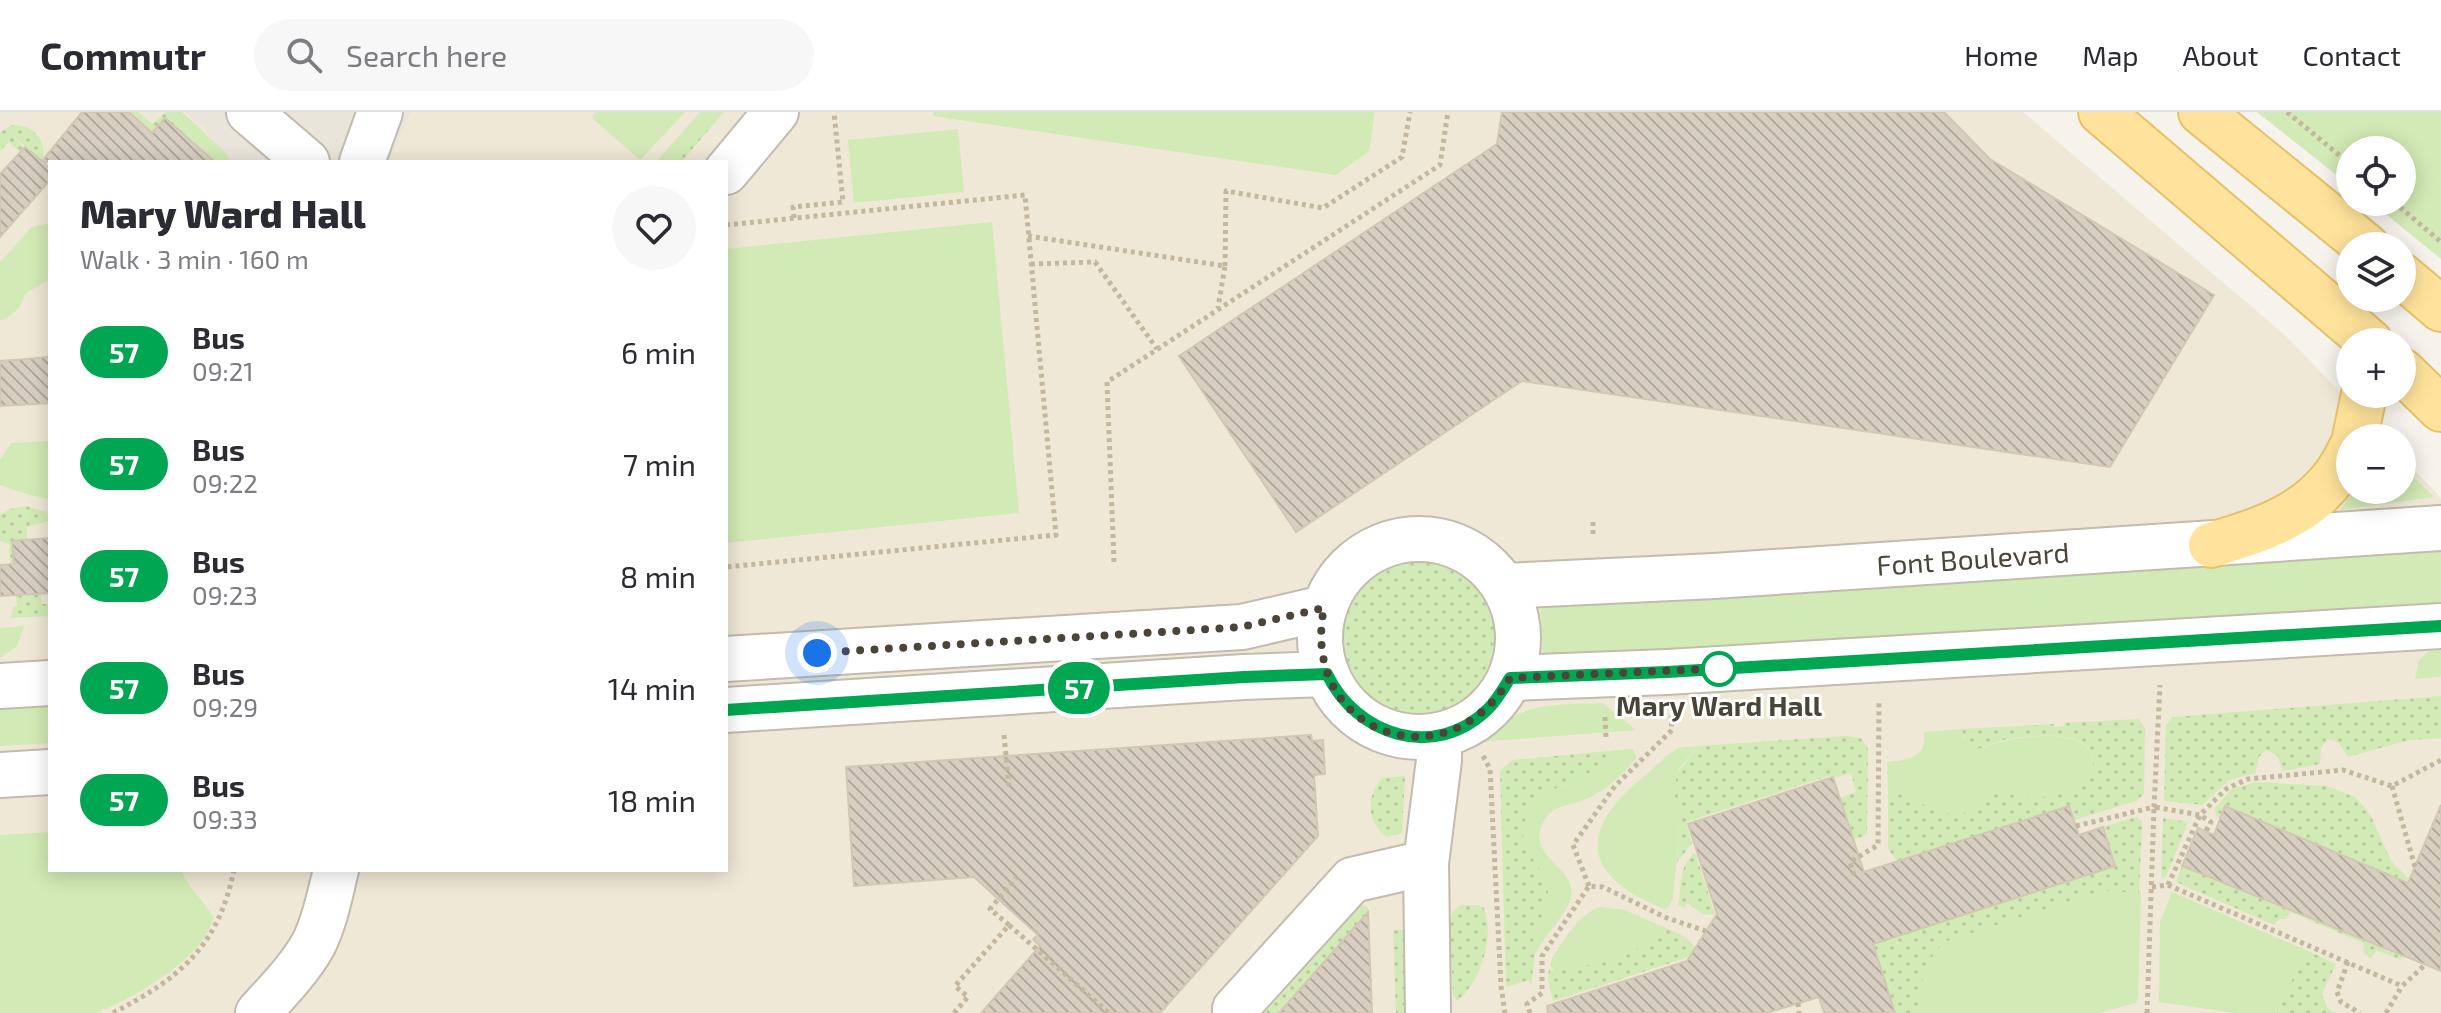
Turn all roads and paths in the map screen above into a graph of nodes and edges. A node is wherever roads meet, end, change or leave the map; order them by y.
1 (380, 112) edge
2 (776, 112) edge
3 (834, 112) edge
4 (1410, 112) edge
5 (1448, 112) edge
6 (2101, 112) edge
7 (2201, 112) edge
8 (2287, 112) edge
9 (2336, 152) edge
10 (363, 160) edge
11 (728, 170) edge
12 (2410, 216) edge
13 (794, 218) junction
14 (728, 225) edge
15 (2349, 232) edge
16 (1028, 236) junction
17 (2441, 242) edge
18 (1031, 264) junction
19 (1225, 266) junction
20 (2416, 288) edge
21 (1218, 309) junction
22 (2441, 309) edge
23 (2340, 324) edge
24 (1157, 349) junction
25 (2416, 385) edge
26 (2441, 409) edge
27 (2336, 475) edge
28 (2441, 528) edge
29 (2211, 545) junction
30 (1114, 562) dead end
31 (728, 567) edge
32 (1504, 586) junction
33 (1324, 608) junction
34 (2441, 626) edge
35 (2162, 643) junction
36 (728, 659) edge
37 (1879, 659) junction
38 (1667, 672) junction
39 (1327, 674) junction
40 (1510, 678) junction
41 (48, 683) edge
42 (0, 686) edge
43 (728, 710) edge
44 (1003, 722) dead end
45 (1439, 735) junction
46 (1481, 752) dead end
47 (2441, 760) edge
48 (48, 772) edge
49 (0, 775) edge
50 (1009, 786) dead end
51 (2392, 786) junction
52 (2154, 807) junction
53 (2200, 815) junction
54 (2076, 826) dead end
55 (2206, 831) dead end
56 (1426, 863) junction
57 (2415, 867) dead end
58 (233, 872) edge
59 (336, 872) edge
60 (1854, 875) dead end
61 (1016, 878) dead end
62 (2168, 885) junction
63 (1589, 886) junction
64 (2152, 887) junction
65 (1009, 925) junction
66 (1706, 931) dead end
67 (2348, 962) junction
68 (2425, 965) dead end
69 (2402, 986) junction
70 (1798, 1003) dead end
71 (113, 1013) edge
72 (258, 1013) edge
73 (954, 1013) edge
74 (1109, 1013) edge
75 (1235, 1013) edge
76 (1428, 1013) edge
77 (1505, 1013) edge
78 (1530, 1013) edge
79 (1799, 1013) edge
80 (2147, 1013) edge
81 (2360, 1013) edge
82 (2386, 1013) edge

1 - 10 street
2 - 11 street
3 - 13 path
4 - 19 path
5 - 21 path
6 - 23 main road
7 - 15 main road
8 - 9 path
12 - 17 path
13 - 14 path
13 - 16 path
16 - 18 path
16 - 19 path
18 - 24 path
18 - 31 path
19 - 21 path
20 - 22 main road
21 - 24 path
24 - 30 path
25 - 26 main road
27 - 29 main road
28 - 29 street, Font Boulevard
29 - 32 street, Font Boulevard
32 - 33 street
32 - 40 street
33 - 36 street
33 - 39 street
34 - 35 street
35 - 37 street
35 - 52 path
37 - 38 street
37 - 60 path
38 - 40 street
38 - 63 path
39 - 43 street
39 - 45 street
40 - 45 street
41 - 42 street
44 - 50 path
45 - 56 street
46 - 77 path
47 - 51 path
48 - 49 street
51 - 53 path
51 - 57 path
52 - 53 path
52 - 54 path
52 - 64 path
53 - 55 path
53 - 62 path
56 - 75 street
56 - 76 street
58 - 71 path
59 - 72 street
61 - 65 path
62 - 64 path
62 - 67 path
63 - 66 path
63 - 78 path
64 - 80 path
65 - 73 path
65 - 74 path
67 - 69 path
67 - 81 path
68 - 69 path
69 - 82 path
70 - 79 path

